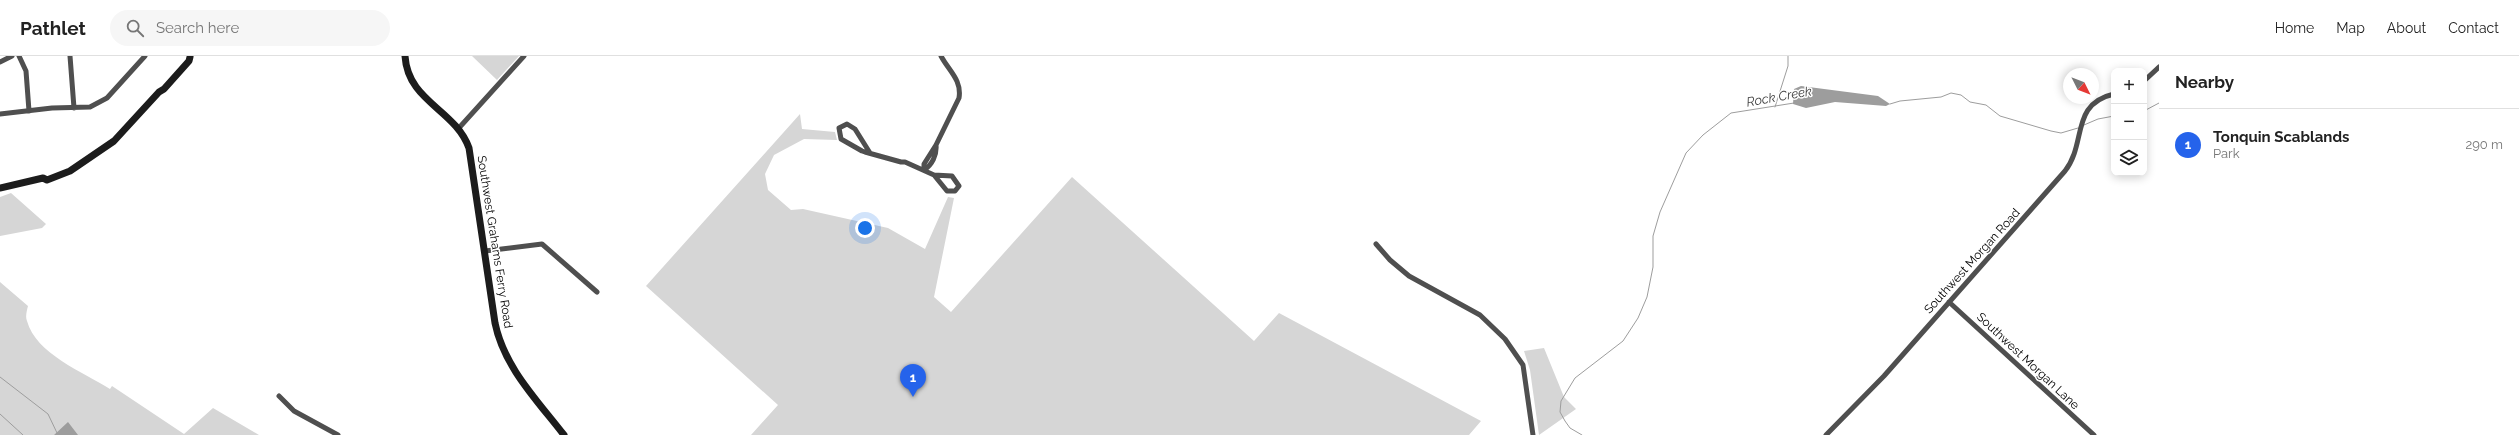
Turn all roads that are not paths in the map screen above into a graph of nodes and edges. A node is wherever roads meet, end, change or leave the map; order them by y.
1 (12, 56) edge
2 (20, 56) edge
3 (70, 56) edge
4 (145, 56) edge
5 (405, 56) edge
6 (524, 56) edge
7 (941, 56) edge
8 (191, 57) edge
9 (0, 62) edge
10 (2159, 67) edge
11 (2147, 78) edge
12 (2111, 95) edge
13 (74, 108) junction
14 (29, 111) junction
15 (0, 114) edge
16 (458, 129) junction
17 (870, 153) junction
18 (924, 170) junction
19 (934, 175) junction
20 (0, 188) edge
21 (1376, 244) dead end
22 (485, 251) junction
23 (597, 292) dead end
24 (1949, 302) junction
25 (279, 396) dead end
26 (561, 434) edge
27 (338, 435) edge
28 (1533, 435) edge
29 (1826, 435) edge
30 (2094, 435) edge

1 - 9 street
2 - 14 street
3 - 13 street
4 - 13 street
5 - 16 main road, Southwest Grahams Ferry Road
6 - 16 street
7 - 18 street
8 - 20 main road
10 - 11 street
12 - 24 street, Southwest Morgan Road
13 - 14 street
14 - 15 street
16 - 22 main road, Southwest Grahams Ferry Road
17 - 17 street
17 - 18 street
18 - 19 street
19 - 19 street
21 - 28 street
22 - 23 street
22 - 26 main road, Southwest Grahams Ferry Road
24 - 29 street, Southwest Morgan Road
24 - 30 street, Southwest Morgan Lane
25 - 27 street

